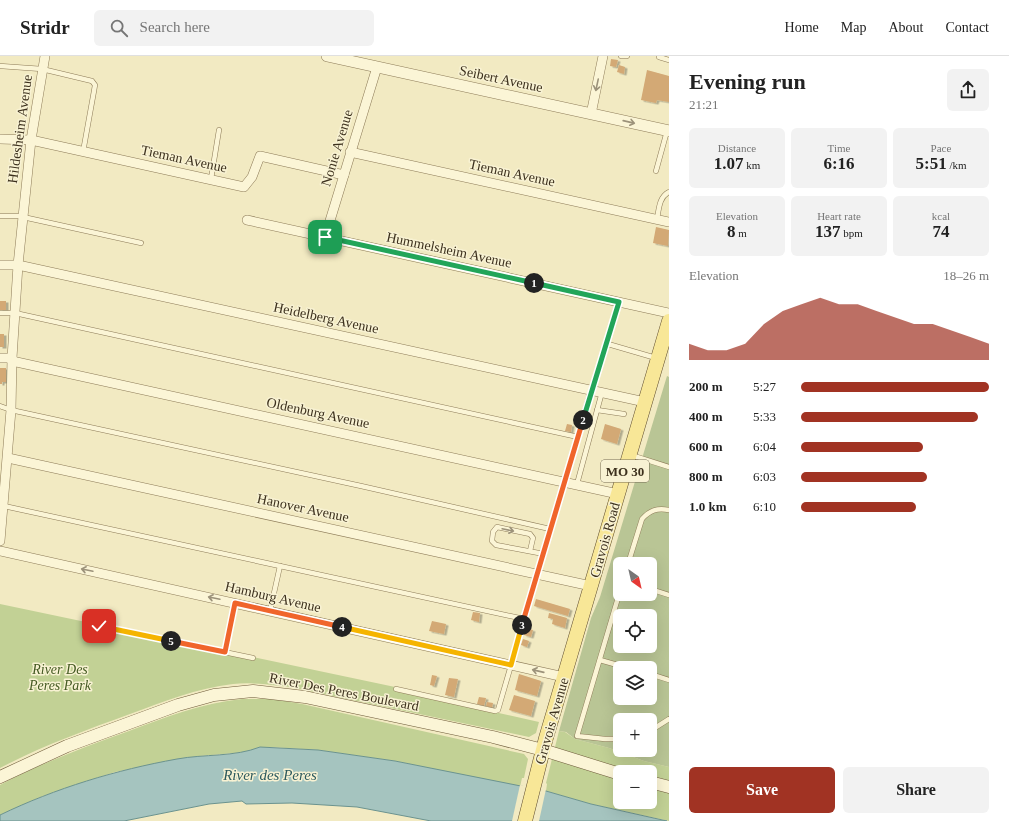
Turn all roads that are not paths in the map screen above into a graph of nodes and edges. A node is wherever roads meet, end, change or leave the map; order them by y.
1 (45, 56) edge
2 (328, 56) edge
3 (603, 56) edge
4 (621, 56) edge
5 (627, 56) edge
6 (653, 56) edge
7 (659, 57) edge
8 (669, 60) edge
9 (0, 66) edge
10 (376, 67) junction
11 (42, 69) junction
12 (591, 114) junction
13 (219, 130) dead end
14 (668, 131) edge
15 (0, 140) edge
16 (31, 140) junction
17 (83, 152) junction
18 (350, 152) junction
19 (656, 171) dead end
20 (344, 175) junction
21 (212, 179) junction
22 (669, 192) edge
23 (0, 216) edge
24 (23, 216) junction
25 (657, 219) junction
26 (247, 220) dead end
27 (669, 222) edge
28 (325, 237) junction
29 (141, 243) dead end
30 (0, 264) edge
31 (18, 264) junction
32 (619, 302) junction
33 (15, 313) junction
34 (669, 313) edge
35 (0, 314) edge
36 (669, 321) edge
37 (608, 344) junction
38 (0, 358) edge
39 (658, 358) junction
40 (12, 359) junction
41 (595, 391) junction
42 (645, 402) junction
43 (0, 406) edge
44 (11, 410) junction
45 (597, 410) junction
46 (624, 414) dead end
47 (578, 437) junction
48 (5, 453) edge
49 (630, 455) junction
50 (669, 467) edge
51 (564, 481) junction
52 (577, 484) junction
53 (618, 494) junction
54 (4, 506) junction
55 (669, 510) edge
56 (550, 530) junction
57 (0, 541) edge
58 (0, 551) edge
59 (530, 551) junction
60 (544, 554) junction
61 (630, 557) edge
62 (280, 566) junction
63 (539, 574) junction
64 (591, 586) junction
65 (657, 592) edge
66 (669, 595) edge
67 (617, 601) edge
68 (235, 603) junction
69 (270, 611) junction
70 (524, 619) junction
71 (580, 622) joint
72 (99, 626) dead end
73 (225, 652) junction
74 (253, 658) dead end
75 (600, 660) junction
76 (613, 664) edge
77 (511, 665) junction
78 (564, 676) junction
79 (657, 676) edge
80 (669, 680) edge
81 (396, 689) dead end
82 (669, 719) edge
83 (657, 727) edge
84 (613, 739) edge
85 (543, 750) junction
86 (613, 772) edge
87 (0, 776) edge
88 (657, 784) edge
89 (669, 787) edge
90 (525, 821) edge

1 - 11 street, Hildesheim Avenue
2 - 10 street, Seibert Avenue
3 -> 12 street
4 - 5 lane
6 - 7 lane
7 - 8 lane
9 - 11 lane
10 - 12 street, Seibert Avenue
10 - 18 street, Nonie Avenue
11 - 16 street, Hildesheim Avenue
11 - 17 lane
12 -> 14 street, Seibert Avenue
13 - 21 lane
14 - 19 lane
15 - 16 street, Tieman Avenue
16 - 17 street, Tieman Avenue
16 - 24 street, Hildesheim Avenue
17 - 21 street, Tieman Avenue
18 - 20 street, Nonie Avenue
18 - 25 street, Tieman Avenue
20 - 21 street, Tieman Avenue
20 - 28 street, Nonie Avenue
22 - 25 lane
23 - 24 lane
24 - 29 lane
24 - 31 street, Hildesheim Avenue
25 - 27 street, Tieman Avenue
26 - 28 street, Hummelsheim Avenue
28 - 32 street, Hummelsheim Avenue
30 - 31 street, Heidelberg Avenue
31 - 33 street, Hildesheim Avenue
31 - 41 street, Heidelberg Avenue
32 - 34 street, Hummelsheim Avenue
32 - 37 lane
33 - 35 lane
33 - 40 street, Hildesheim Avenue
33 - 47 lane
36 - 39 main road, Gravois Road / MO 30
37 - 39 lane
37 - 41 lane
38 - 40 street, Oldenburg Avenue
39 - 42 main road, Gravois Road / MO 30
40 - 44 street, Hildesheim Avenue
40 - 51 street, Oldenburg Avenue
41 - 42 street, Heidelberg Avenue
41 - 45 lane
41 - 47 lane
42 - 49 main road, Gravois Road / MO 30
43 - 44 lane
44 - 48 street, Hildesheim Avenue
44 - 56 lane
45 - 46 lane
45 - 52 lane
47 - 51 lane
48 - 54 street, Hildesheim Avenue
48 - 63 street, Hanover Avenue
49 - 50 lane
49 - 53 main road, Gravois Road / MO 30
51 - 52 street, Oldenburg Avenue
51 - 56 lane
52 - 53 street, Oldenburg Avenue
53 - 64 main road, Gravois Road / MO 30
54 - 57 street, Hildesheim Avenue
54 - 62 lane
55 - 61 lane
56 - 60 lane
68 -> 58 street, Hamburg Avenue
59 -> 59 lane
59 - 60 lane
60 - 63 lane
62 - 69 lane
62 - 70 lane
63 - 64 street, Hanover Avenue
63 - 70 lane
64 - 71 main road, Gravois Road / MO 30
65 - 66 lane
67 - 75 lane
68 - 69 street, Hamburg Avenue
68 - 73 lane
69 - 77 street, Hamburg Avenue
70 - 77 lane
71 - 78 main road, Gravois Avenue / MO 30
72 - 73 lane
73 - 74 lane
75 - 76 lane
75 - 84 lane
78 -> 77 street, Hamburg Avenue
77 - 81 lane
78 - 85 main road, Gravois Avenue / MO 30
79 - 80 lane
82 - 83 lane
85 - 86 main road, River Des Peres Boulevard
85 - 87 main road, River Des Peres Boulevard
85 - 90 main road, Gravois Avenue / MO 30
88 - 89 main road

